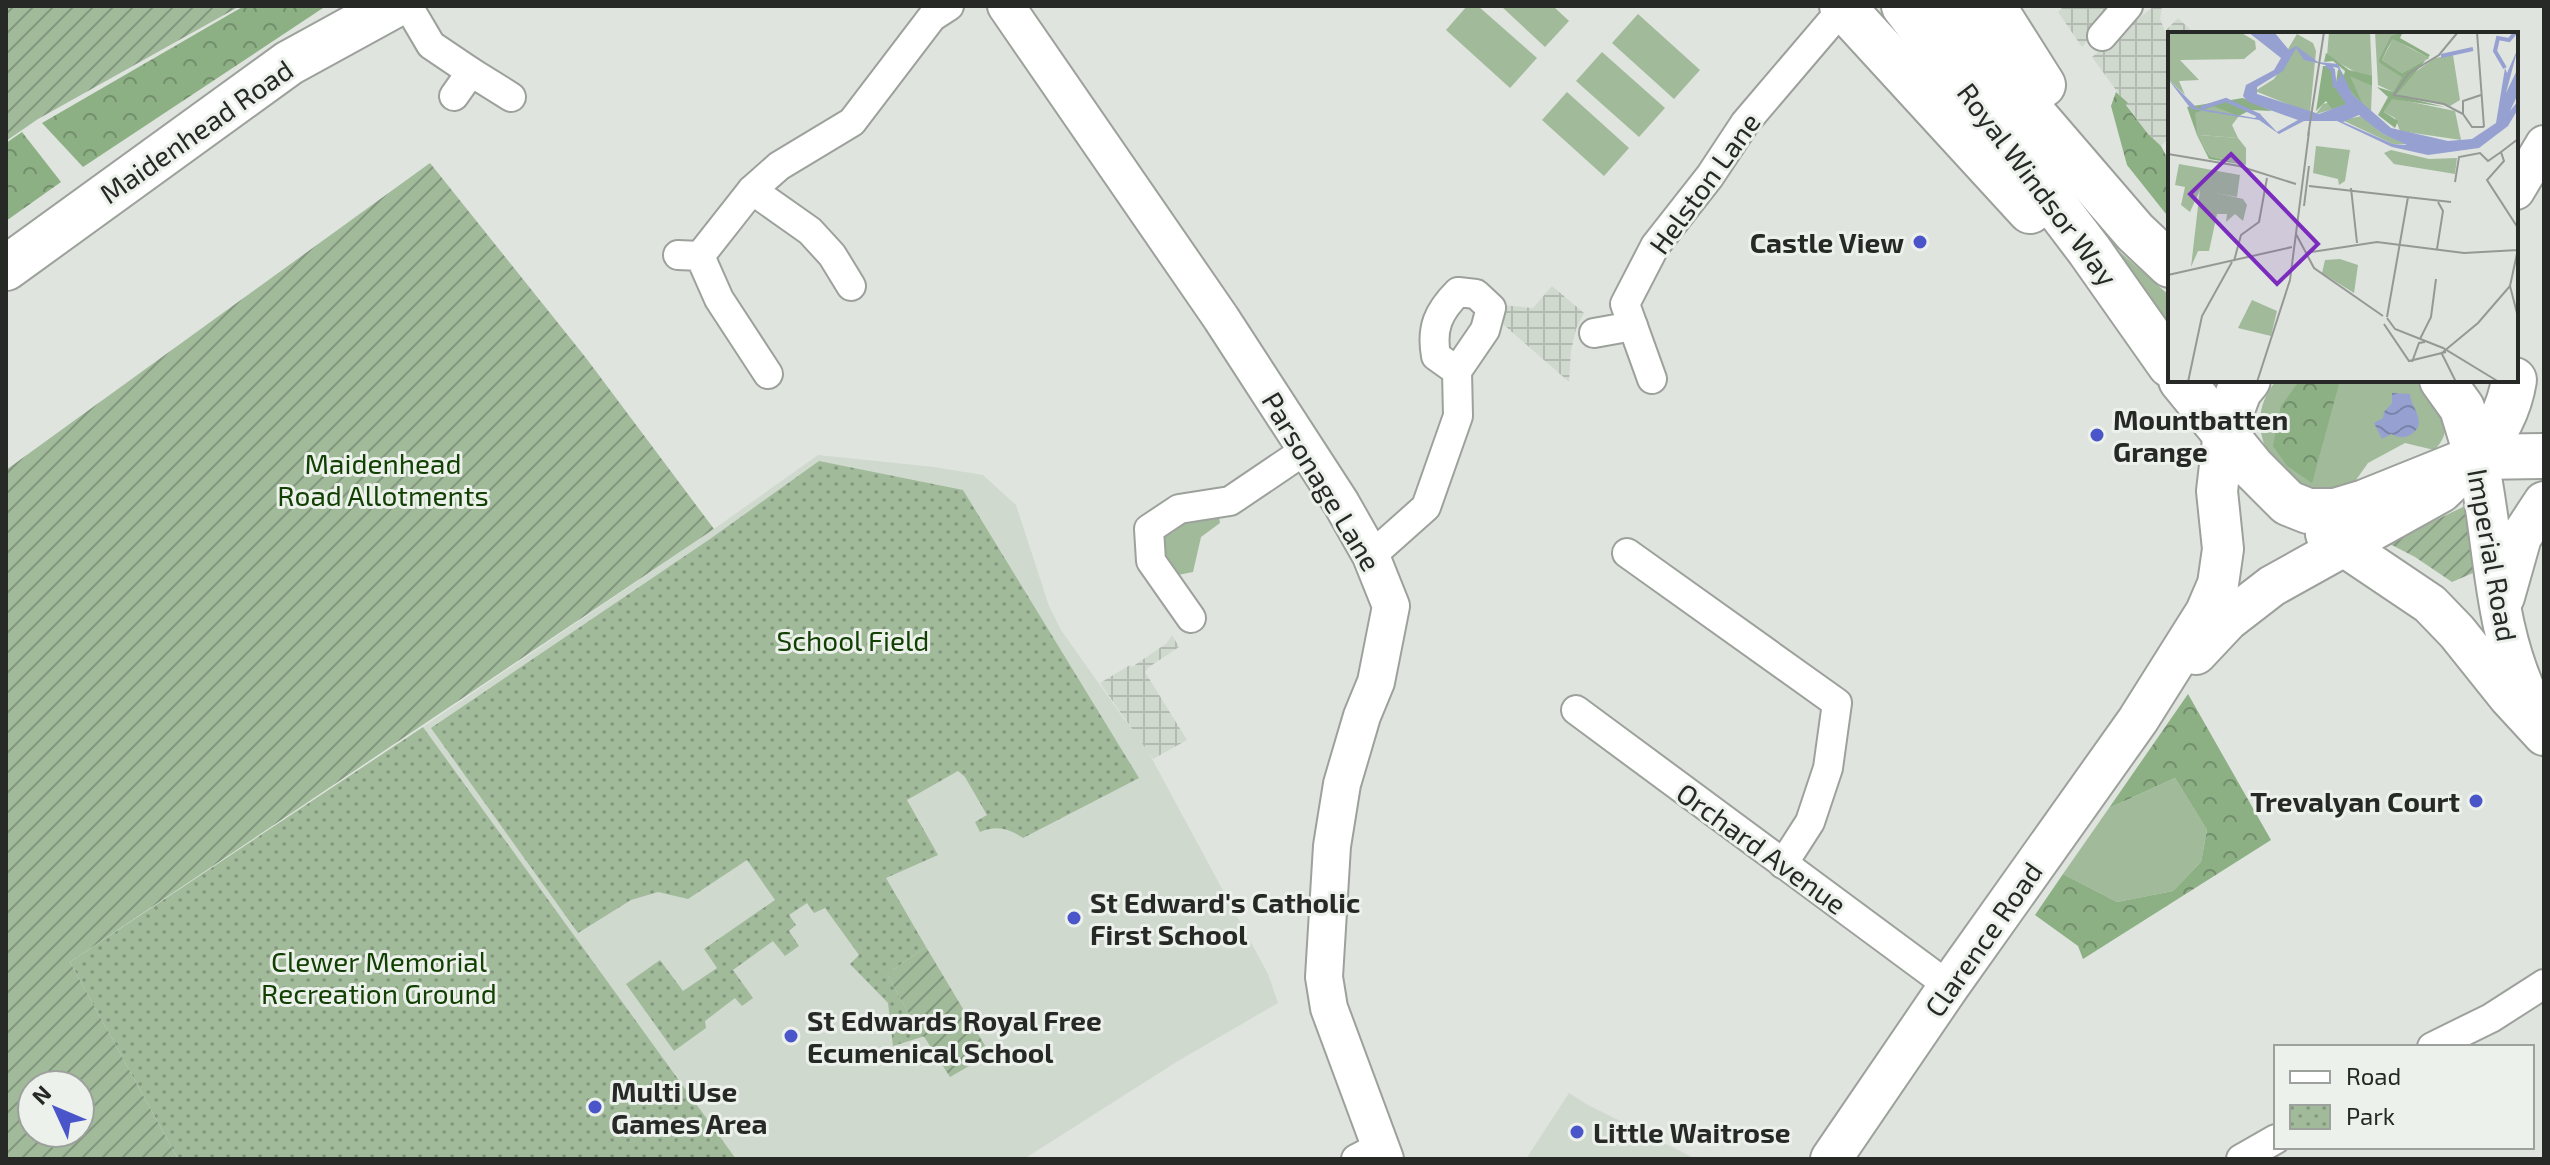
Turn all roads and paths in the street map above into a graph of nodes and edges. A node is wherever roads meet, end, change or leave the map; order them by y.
1 (393, 6) edge
2 (408, 6) edge
3 (949, 6) edge
4 (1006, 6) edge
5 (1904, 6) edge
6 (1950, 6) edge
7 (1993, 6) edge
8 (2128, 6) edge
9 (1842, 7) edge
10 (2102, 36) dead end
11 (471, 72) junction
12 (454, 96) dead end
13 (511, 97) dead end
14 (2544, 142) edge
15 (2518, 171) edge
16 (2518, 188) edge
17 (752, 190) junction
18 (2123, 217) junction
19 (2168, 263) edge
20 (6, 268) edge
21 (851, 286) dead end
22 (1633, 326) junction
23 (1594, 333) dead end
24 (2158, 348) edge
25 (2518, 356) edge
26 (1457, 371) dead end
27 (2544, 372) edge
28 (768, 374) dead end
29 (1652, 379) dead end
30 (2183, 382) edge
31 (2246, 382) edge
32 (2443, 382) edge
33 (2514, 382) edge
34 (2224, 431) junction
35 (1307, 449) junction
36 (2542, 456) edge
37 (2479, 466) junction
38 (2544, 502) edge
39 (2288, 503) junction
40 (2343, 547) junction
41 (1627, 553) dead end
42 (1371, 556) junction
43 (2500, 613) junction
44 (1191, 618) dead end
45 (1576, 710) dead end
46 (2138, 720) junction
47 (2544, 733) edge
48 (1783, 864) junction
49 (2544, 984) edge
50 (1949, 986) junction
51 (2436, 1045) edge
52 (2274, 1140) edge
53 (1373, 1155) edge
54 (1831, 1159) edge
55 (2241, 1159) edge

1 - 20 main road, Maidenhead Road
2 - 11 street
3 - 17 street
4 - 35 street, Parsonage Lane
5 - 24 main road, Royal Windsor Way
6 - 18 main road, Royal Windsor Way
7 - 18 main road
8 - 10 street
9 - 22 street, Helston Lane
9 - 24 main road
11 - 12 street
11 - 13 street
14 - 15 street
14 - 16 street
17 - 21 street
17 - 28 street
18 - 19 main road, Royal Windsor Way
22 - 23 street
22 - 29 street, Helston Lane
25 - 27 main road
26 - 42 street
30 - 34 main road
31 - 34 main road, Clarence Road
32 - 37 main road, Imperial Road
33 - 37 main road
34 - 39 main road
34 - 46 main road, Clarence Road
35 - 42 street, Parsonage Lane
35 - 44 street
36 - 37 main road
37 - 39 main road
37 - 40 main road, Clarence Road
37 - 43 main road, Imperial Road
38 - 43 main road
39 - 40 main road, Imperial Road
40 - 46 main road, Clarence Road
40 - 47 main road, Imperial Road
41 - 48 street
42 - 53 street, Parsonage Lane
43 - 47 main road, Imperial Road
45 - 48 street, Orchard Avenue
46 - 50 main road, Clarence Road
48 - 50 street, Orchard Avenue
49 - 51 street
50 - 54 main road, Clarence Road
52 - 55 street

